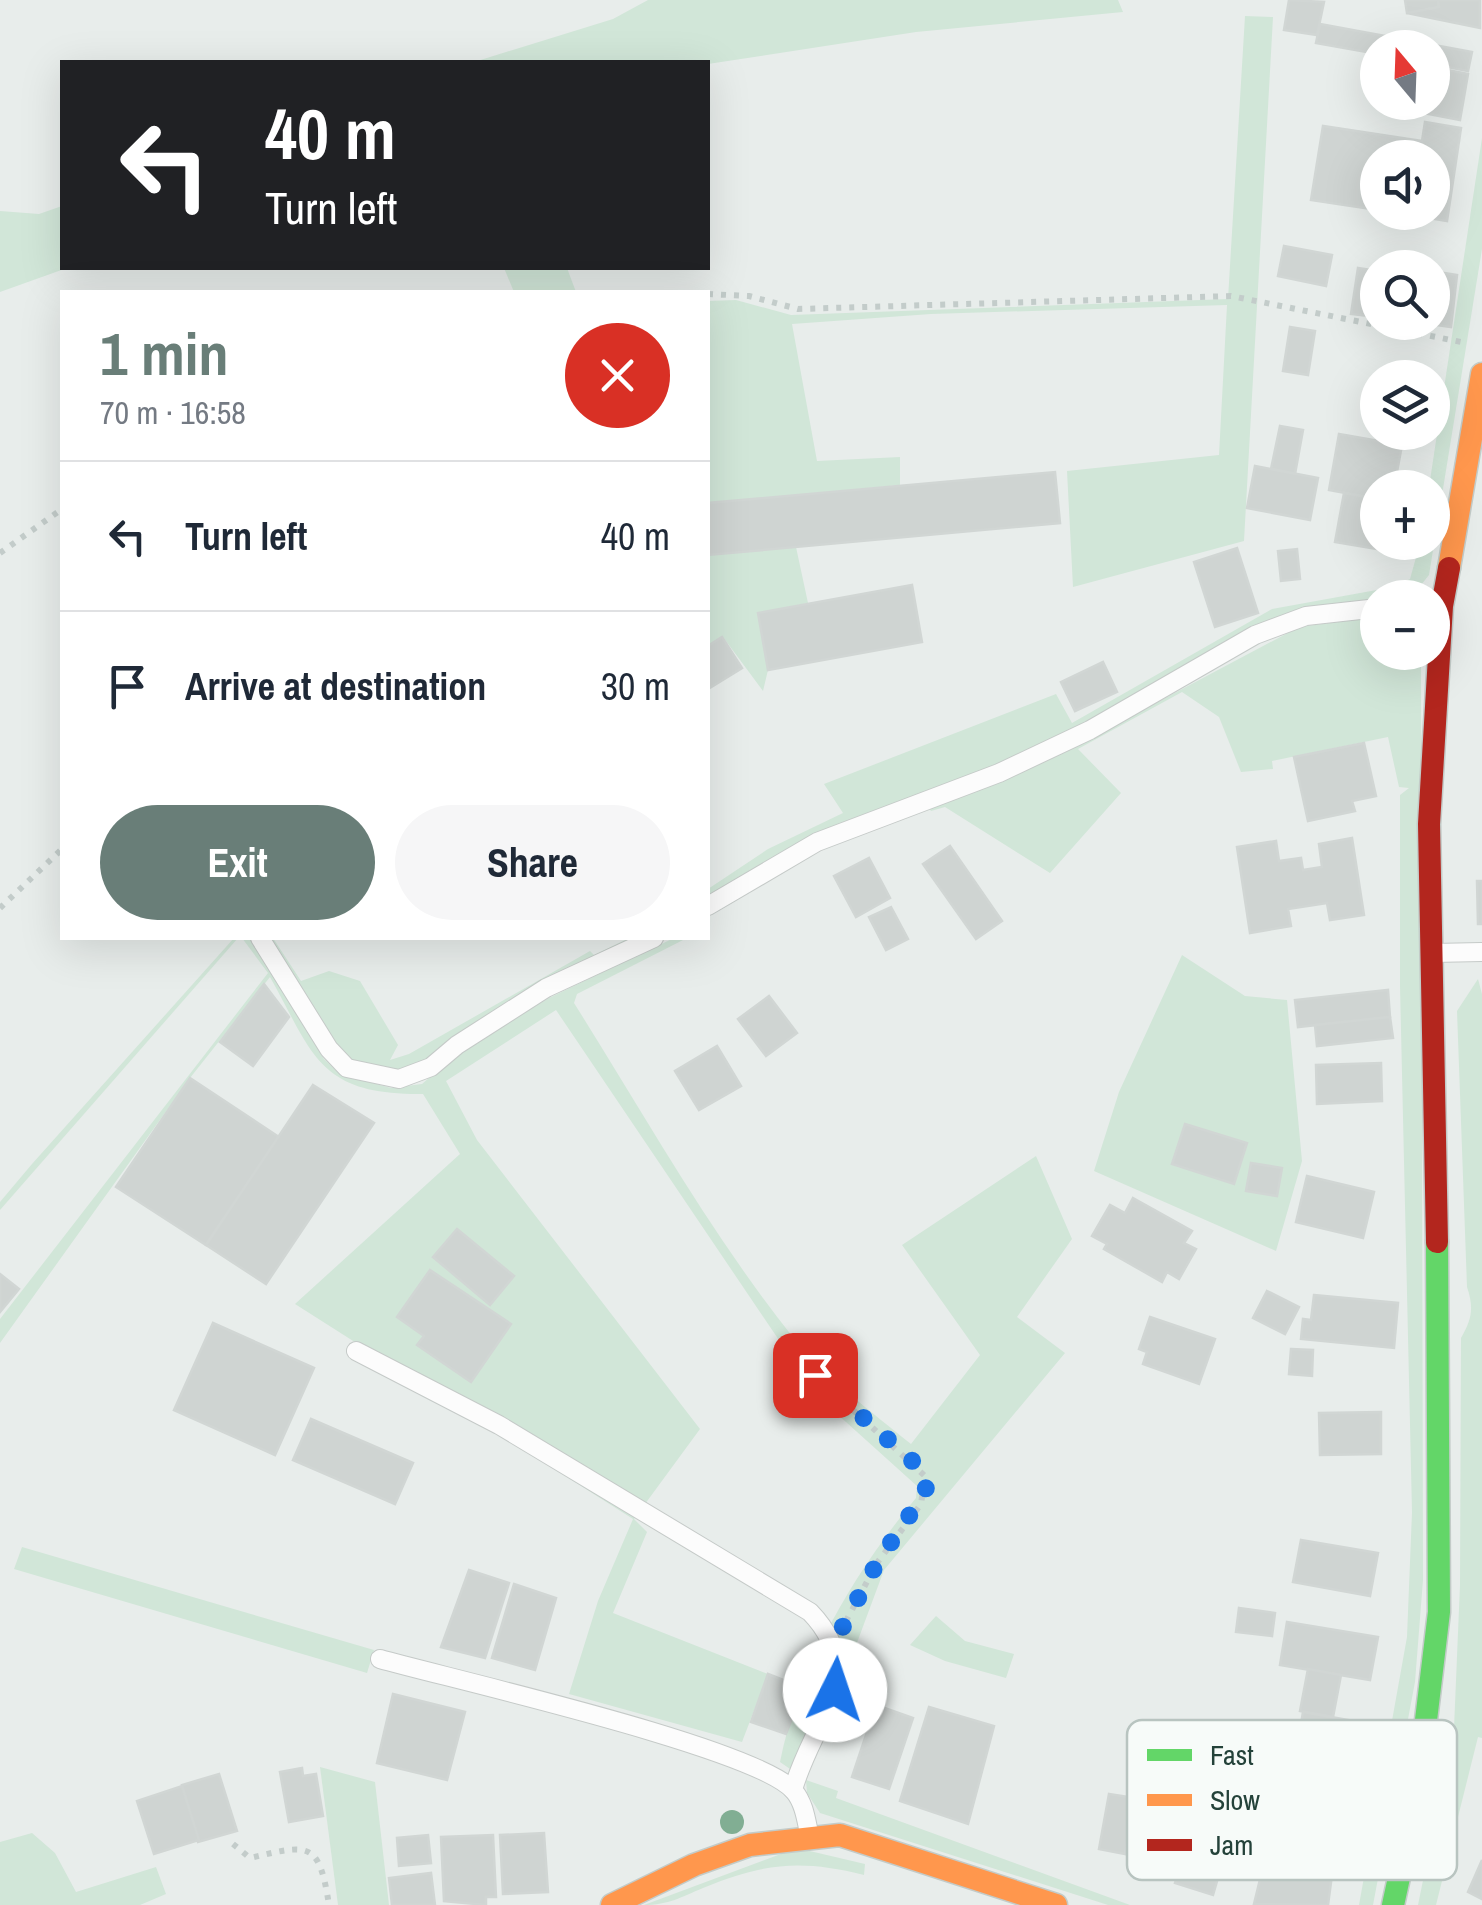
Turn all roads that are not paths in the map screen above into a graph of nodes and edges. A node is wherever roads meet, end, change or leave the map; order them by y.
1 (1482, 374) edge
2 (1442, 580) edge
3 (1360, 610) edge
4 (1435, 670) edge
5 (710, 905) edge
6 (261, 940) edge
7 (650, 940) edge
8 (1482, 952) edge
9 (1432, 953) junction
10 (356, 1351) dead end
11 (380, 1660) dead end
12 (1427, 1720) edge
13 (793, 1790) junction
14 (809, 1833) junction
15 (1399, 1880) edge
16 (612, 1905) edge
17 (1056, 1905) edge
18 (1393, 1905) edge

1 - 2 street
3 - 5 lane
4 - 9 street
6 - 7 lane
8 - 9 lane
9 - 12 street
10 - 13 lane
11 - 13 lane
13 - 14 lane
14 - 16 street
14 - 17 street
15 - 18 street

